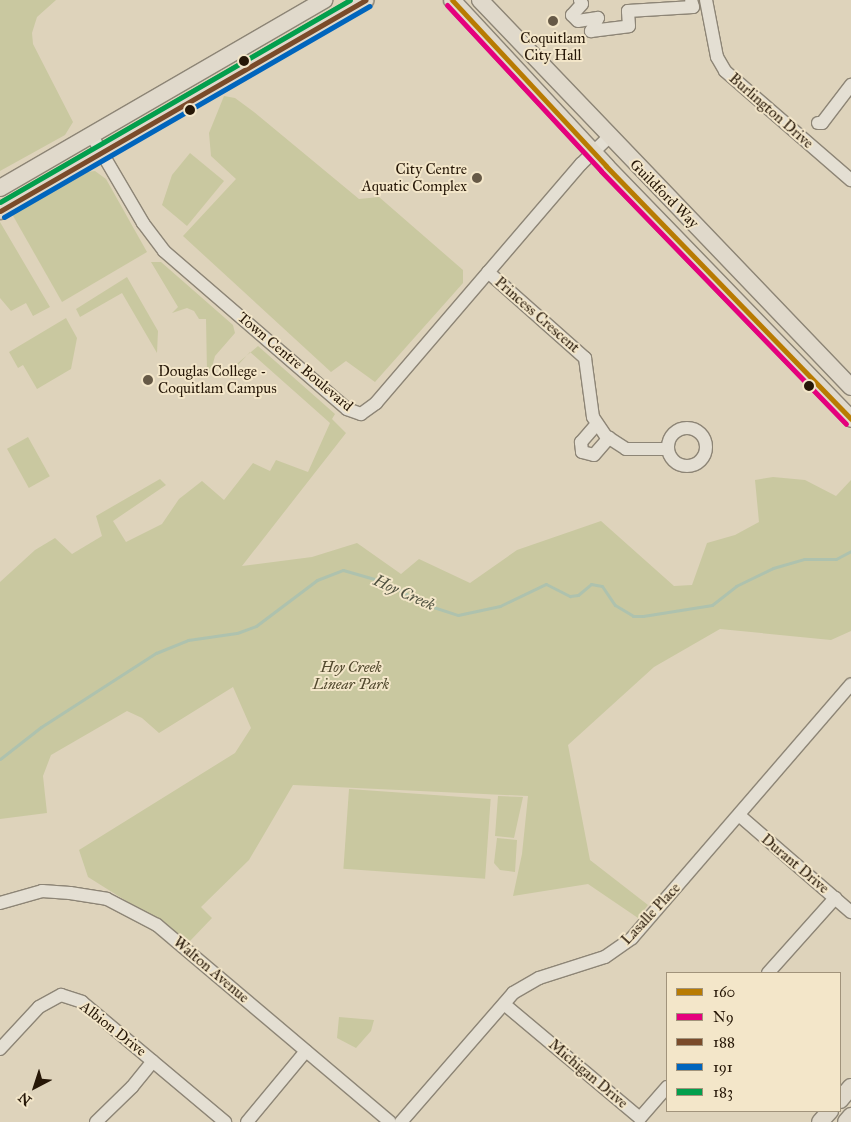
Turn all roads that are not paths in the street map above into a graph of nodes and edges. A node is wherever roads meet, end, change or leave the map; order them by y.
1 (324, 0) edge
2 (365, 0) edge
3 (452, 0) edge
4 (480, 0) edge
5 (580, 0) edge
6 (691, 0) edge
7 (706, 0) edge
8 (851, 85) edge
9 (92, 136) junction
10 (609, 136) junction
11 (804, 139) junction
12 (593, 151) junction
13 (101, 152) junction
14 (851, 180) edge
15 (0, 188) edge
16 (0, 211) edge
17 (488, 272) junction
18 (851, 387) edge
19 (851, 419) edge
20 (596, 425) junction
21 (609, 438) junction
22 (668, 449) dead end
23 (851, 684) edge
24 (740, 816) junction
25 (835, 898) junction
26 (0, 902) edge
27 (851, 912) edge
28 (769, 972) edge
29 (504, 1004) junction
30 (0, 1049) edge
31 (306, 1051) junction
32 (153, 1061) junction
33 (851, 1087) edge
34 (666, 1088) edge
35 (841, 1099) edge
36 (829, 1112) edge
37 (851, 1116) edge
38 (96, 1122) edge
39 (225, 1122) edge
40 (247, 1122) edge
41 (390, 1122) edge
42 (400, 1122) edge
43 (820, 1122) edge
44 (846, 1122) edge

1 - 9 main road
2 - 13 main road
3 - 12 main road, Guildford Way
4 - 10 main road, Guildford Way
5 - 6 street
7 - 11 street, Burlington Drive
8 - 11 street
9 - 13 street, Town Centre Boulevard
9 - 15 main road
10 - 12 street, Town Centre Boulevard
10 - 18 main road, Guildford Way
11 - 14 street, Burlington Drive
12 - 17 street, Town Centre Boulevard
12 - 19 main road, Guildford Way
13 - 16 main road
13 - 17 street, Town Centre Boulevard
17 - 20 street, Princess Crescent
20 - 21 street
20 - 21 street
21 - 22 street
23 - 24 street, Lasalle Place
24 - 25 street, Durant Drive
24 - 29 street, Lasalle Place
25 - 27 street, Durant Drive
25 - 28 street
26 - 31 street, Walton Avenue
29 - 34 street, Michigan Drive
29 - 42 street, Lasalle Place
30 - 32 street, Albion Drive
31 - 40 street
31 - 41 street, Walton Avenue
32 - 38 street
32 - 39 street, Albion Drive
33 - 35 main road
36 - 43 main road
37 - 44 main road

